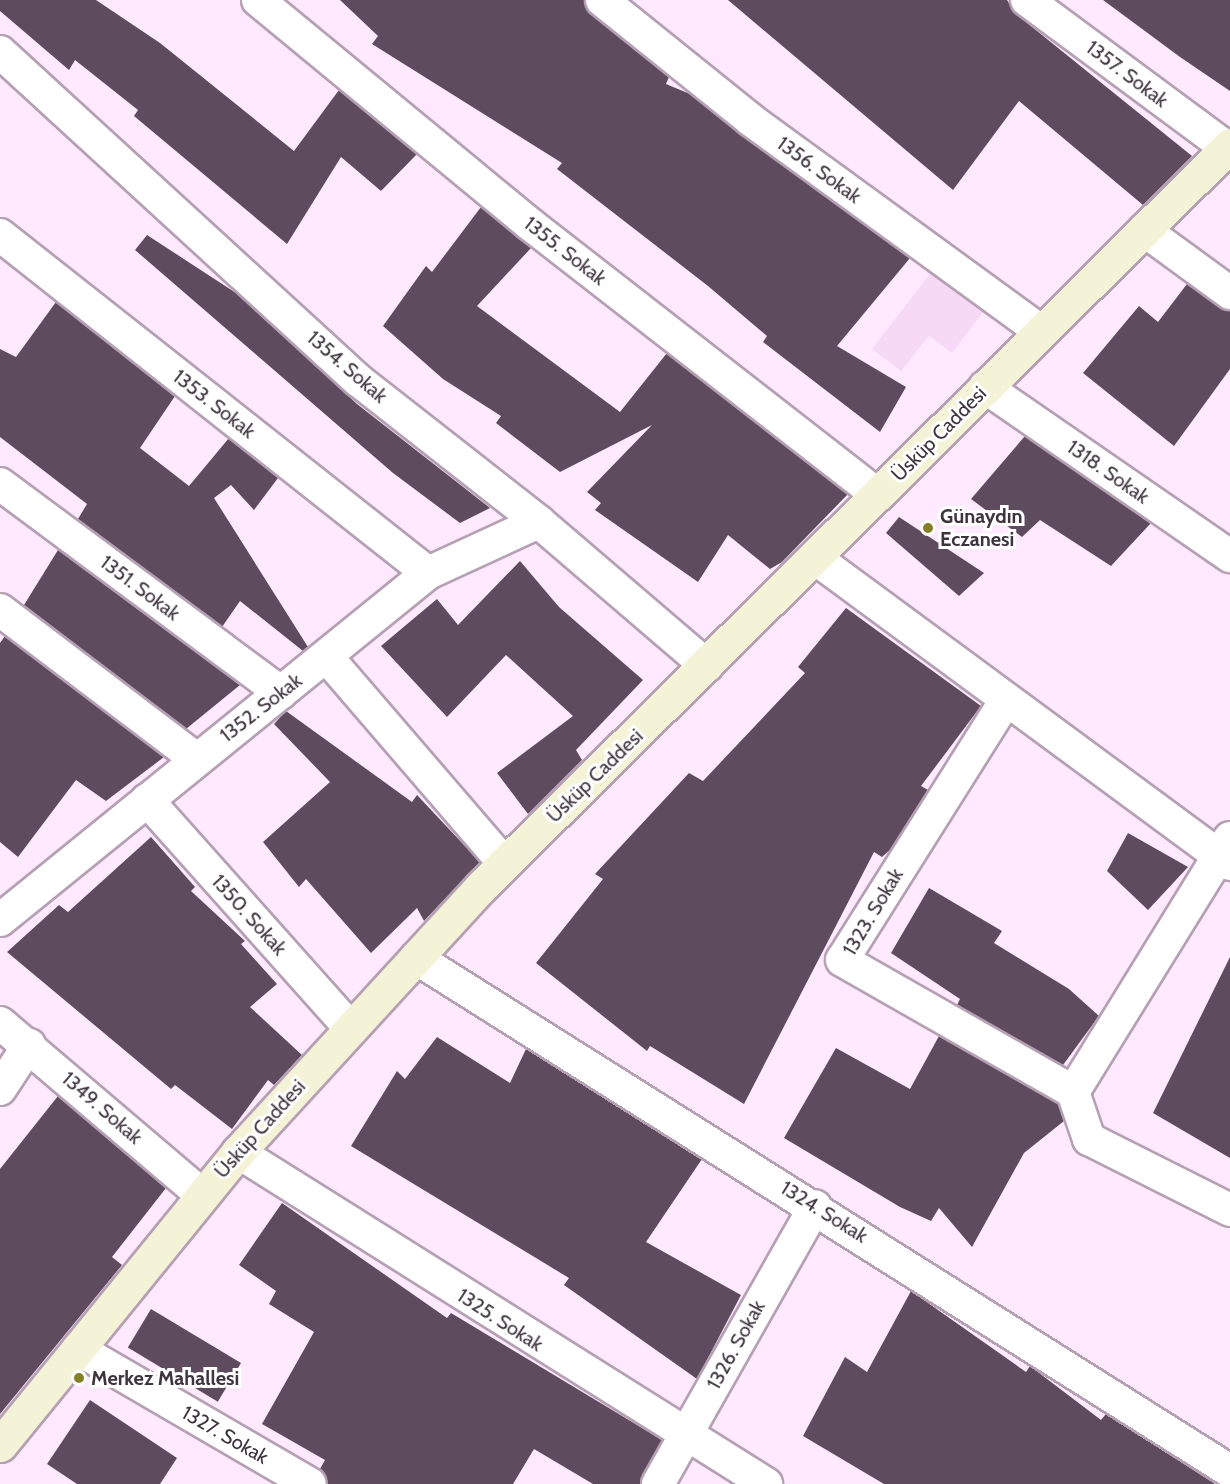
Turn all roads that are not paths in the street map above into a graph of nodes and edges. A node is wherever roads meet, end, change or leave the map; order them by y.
1 (258, 0) edge
2 (602, 0) edge
3 (1027, 0) edge
4 (0, 52) edge
5 (1228, 147) edge
6 (1144, 230) junction
7 (0, 235) edge
8 (1230, 293) edge
9 (1042, 332) junction
10 (985, 387) junction
11 (0, 484) edge
12 (878, 495) junction
13 (539, 522) junction
14 (1230, 556) edge
15 (815, 558) junction
16 (428, 573) junction
17 (0, 610) edge
18 (326, 656) junction
19 (707, 666) junction
20 (280, 693) junction
21 (1006, 700) junction
22 (196, 759) junction
23 (147, 800) junction
24 (1226, 853) edge
25 (505, 864) junction
26 (5, 906) edge
27 (416, 958) junction
28 (0, 1023) edge
29 (351, 1029) junction
30 (29, 1045) junction
31 (0, 1089) edge
32 (1073, 1092) junction
33 (238, 1152) junction
34 (202, 1195) junction
35 (815, 1206) junction
36 (1230, 1210) edge
37 (78, 1349) junction
38 (685, 1436) junction
39 (0, 1445) edge
40 (1230, 1471) edge
41 (310, 1484) edge
42 (658, 1484) edge
43 (766, 1484) edge

1 - 12 street, 1355. Sokak
2 - 9 street, 1356. Sokak
3 - 5 street, 1357. Sokak
4 - 13 street, 1354. Sokak
5 - 6 street, Üsküp Caddesi
6 - 8 street
6 - 9 street, Üsküp Caddesi
7 - 16 street, 1353. Sokak
9 - 10 street, Üsküp Caddesi
10 - 12 street, Üsküp Caddesi
10 - 14 street, 1318. Sokak
11 - 20 street, 1351. Sokak
12 - 15 street, Üsküp Caddesi
13 - 16 street, 1352. Sokak
13 - 19 street, 1354. Sokak
15 - 19 street, Üsküp Caddesi
15 - 21 street
16 - 18 street, 1352. Sokak
17 - 22 street
18 - 20 street, 1352. Sokak
18 - 25 street
19 - 25 street, Üsküp Caddesi
20 - 22 street, 1352. Sokak
21 - 24 street
21 - 32 street, 1323. Sokak
22 - 23 street, 1352. Sokak
23 - 26 street, 1352. Sokak
23 - 29 street, 1350. Sokak
24 - 32 street
25 - 27 street, Üsküp Caddesi
27 - 29 street, Üsküp Caddesi
27 - 35 street, 1324. Sokak
28 - 30 street, 1349. Sokak
29 - 33 street, Üsküp Caddesi
30 - 31 street
30 - 34 street, 1349. Sokak
32 - 36 street
33 - 34 street, Üsküp Caddesi
33 - 38 street, 1325. Sokak
34 - 37 street, Üsküp Caddesi
35 - 38 street, 1326. Sokak
35 - 40 street, 1324. Sokak
37 - 39 street, Üsküp Caddesi
37 - 41 street, 1327. Sokak
38 - 42 street, 1326. Sokak
38 - 43 street, 1325. Sokak

